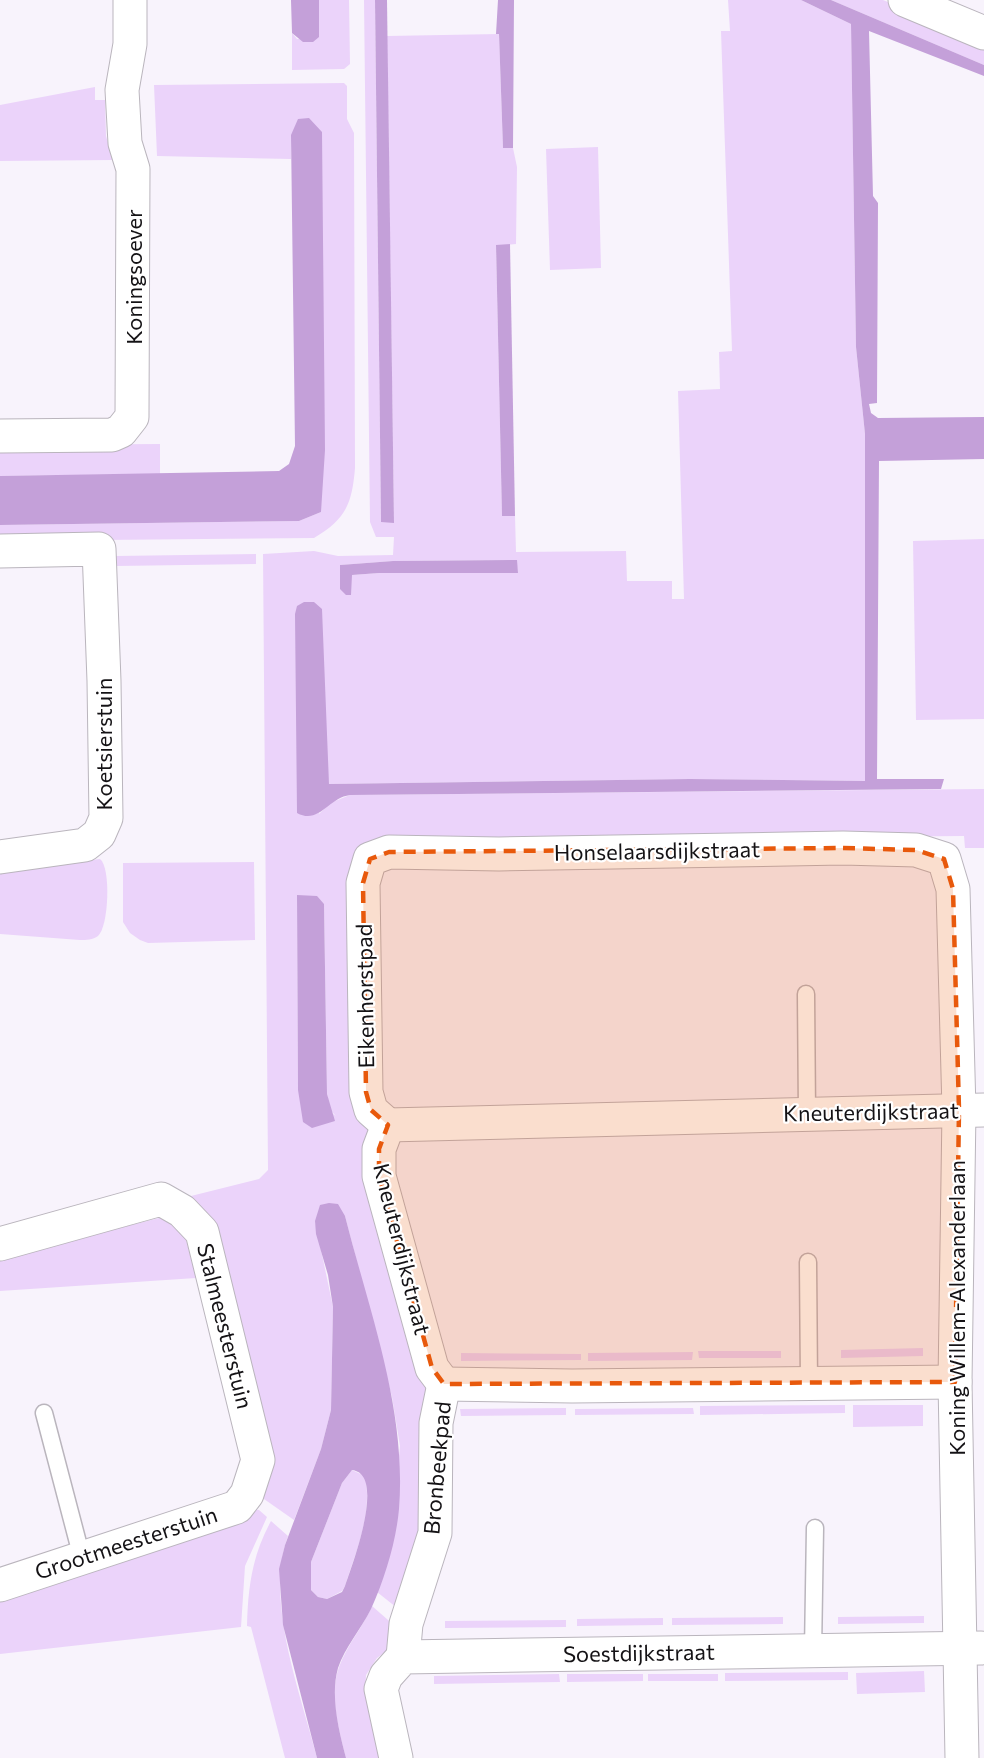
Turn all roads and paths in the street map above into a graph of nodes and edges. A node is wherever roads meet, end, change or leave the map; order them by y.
1 (129, 0) edge
2 (905, 0) edge
3 (984, 33) edge
4 (0, 436) edge
5 (0, 551) edge
6 (0, 856) edge
7 (370, 859) joint
8 (944, 859) joint
9 (806, 994) dead end
10 (971, 1110) edge
11 (807, 1114) junction
12 (388, 1125) junction
13 (0, 1244) edge
14 (808, 1262) dead end
15 (955, 1382) junction
16 (444, 1384) junction
17 (809, 1384) junction
18 (44, 1413) dead end
19 (247, 1494) joint
20 (815, 1528) dead end
21 (82, 1558) junction
22 (0, 1585) edge
23 (973, 1648) edge
24 (813, 1651) junction
25 (403, 1657) junction
26 (396, 1758) edge
27 (962, 1758) edge

1 - 4 street, Koningsoever
2 - 3 street
5 - 6 street, Koetsierstuin
7 - 8 street, Honselaarsdijkstraat
7 - 12 street, Eikenhorstpad
8 - 10 street, Koning Willem-Alexanderlaan
9 - 11 lane
10 - 11 street, Kneuterdijkstraat
10 - 15 street, Koning Willem-Alexanderlaan
11 - 12 street, Kneuterdijkstraat
12 - 16 street, Kneuterdijkstraat
13 - 19 street, Stalmeesterstuin
14 - 17 lane
15 - 17 street
15 - 23 street, Koning Willem-Alexanderlaan
16 - 17 street
16 - 25 street, Bronbeekpad
18 - 21 lane
19 - 21 street, Grootmeesterstuin
20 - 24 lane
21 - 22 street, Grootmeesterstuin
23 - 24 street, Soestdijkstraat
23 - 27 street, Koning Willem-Alexanderlaan
24 - 25 street, Soestdijkstraat
25 - 26 street

